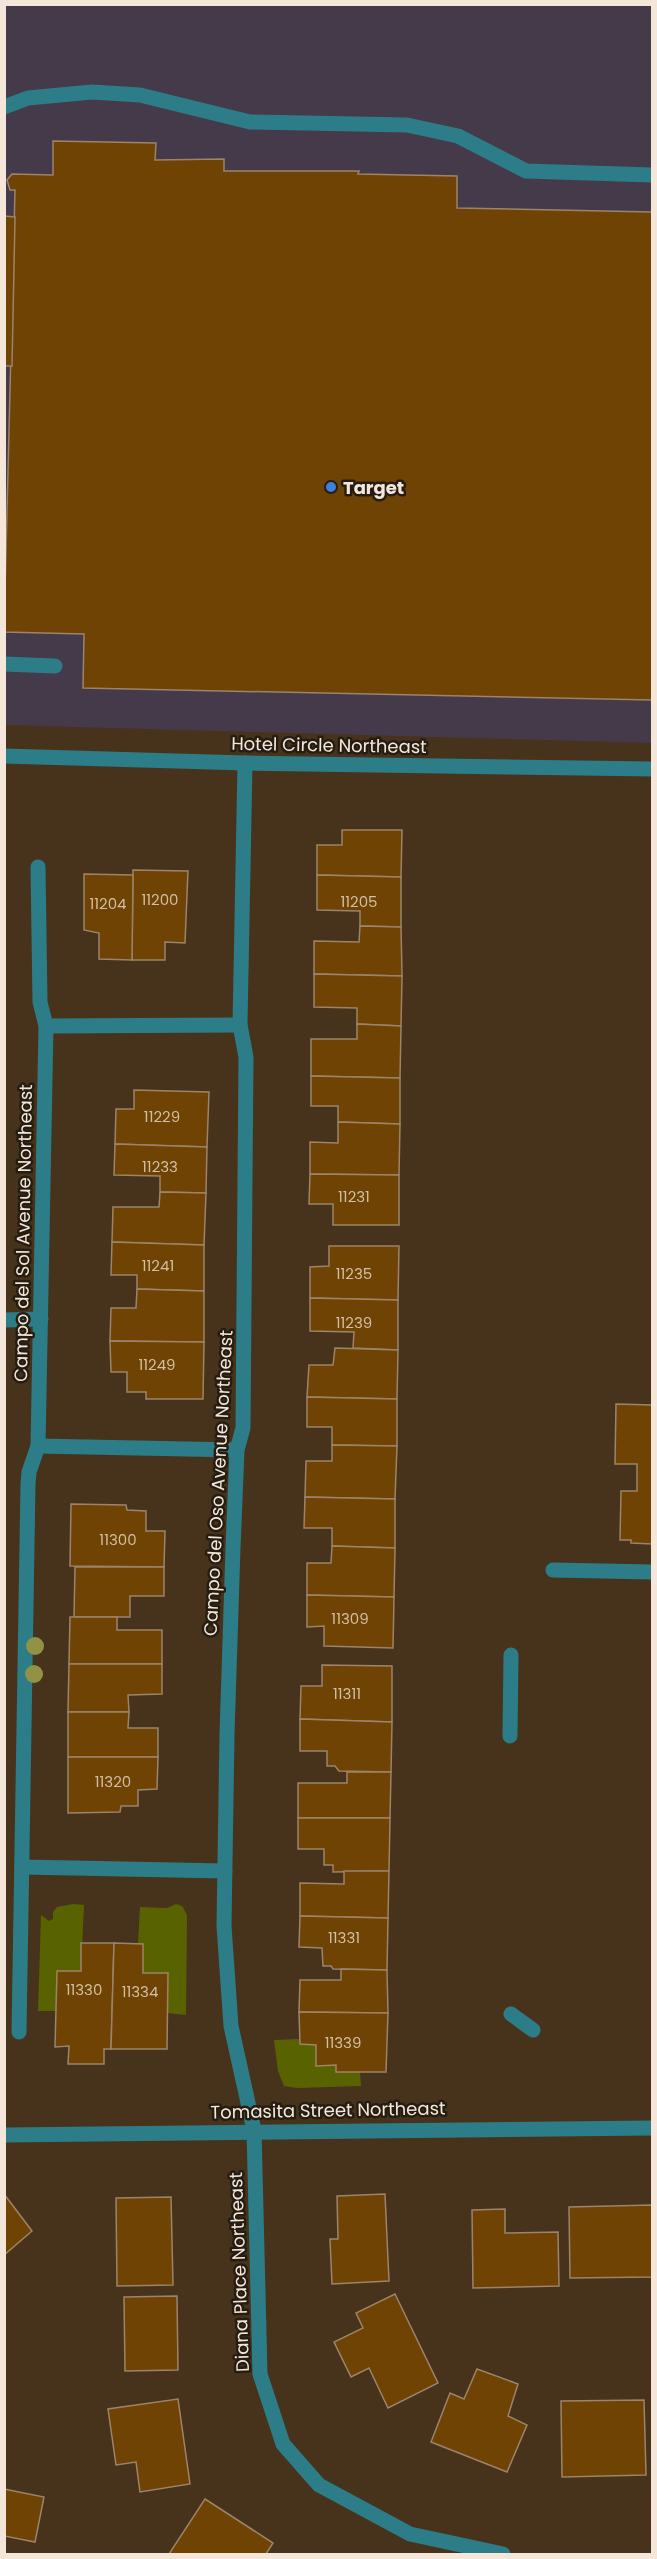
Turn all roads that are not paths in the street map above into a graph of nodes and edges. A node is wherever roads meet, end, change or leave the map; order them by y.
1 (4, 107) edge
2 (652, 175) edge
3 (4, 664) edge
4 (55, 666) dead end
5 (4, 756) edge
6 (245, 763) junction
7 (652, 769) edge
8 (39, 867) dead end
9 (46, 1026) junction
10 (240, 1026) junction
11 (41, 1319) junction
12 (4, 1320) edge
13 (38, 1446) junction
14 (237, 1450) junction
15 (553, 1570) dead end
16 (652, 1572) edge
17 (511, 1655) dead end
18 (510, 1736) dead end
19 (22, 1867) junction
20 (225, 1871) junction
21 (511, 2014) dead end
22 (533, 2030) dead end
23 (19, 2032) dead end
24 (652, 2128) edge
25 (254, 2130) junction
26 (4, 2135) edge
27 (503, 2554) edge

1 - 2 street
3 - 4 street
5 - 6 street, Hotel Circle Northeast
6 - 7 street, Hotel Circle Northeast
6 - 10 street, Campo del Oso Avenue Northeast
8 - 9 street, Campo del Sol Avenue Northeast
9 - 10 street
9 - 11 street, Campo del Sol Avenue Northeast
10 - 14 street, Campo del Oso Avenue Northeast
11 - 12 street
11 - 13 street, Campo del Sol Avenue Northeast
13 - 14 street
13 - 19 street, Campo del Sol Avenue Northeast
14 - 20 street, Campo del Oso Avenue Northeast
15 - 16 street
17 - 18 street
19 - 20 street
19 - 23 street, Campo del Sol Avenue Northeast
20 - 25 street, Campo del Oso Avenue Northeast
21 - 22 street
24 - 25 street, Tomasita Street Northeast
25 - 26 street, Tomasita Street Northeast
25 - 27 street, Diana Place Northeast

